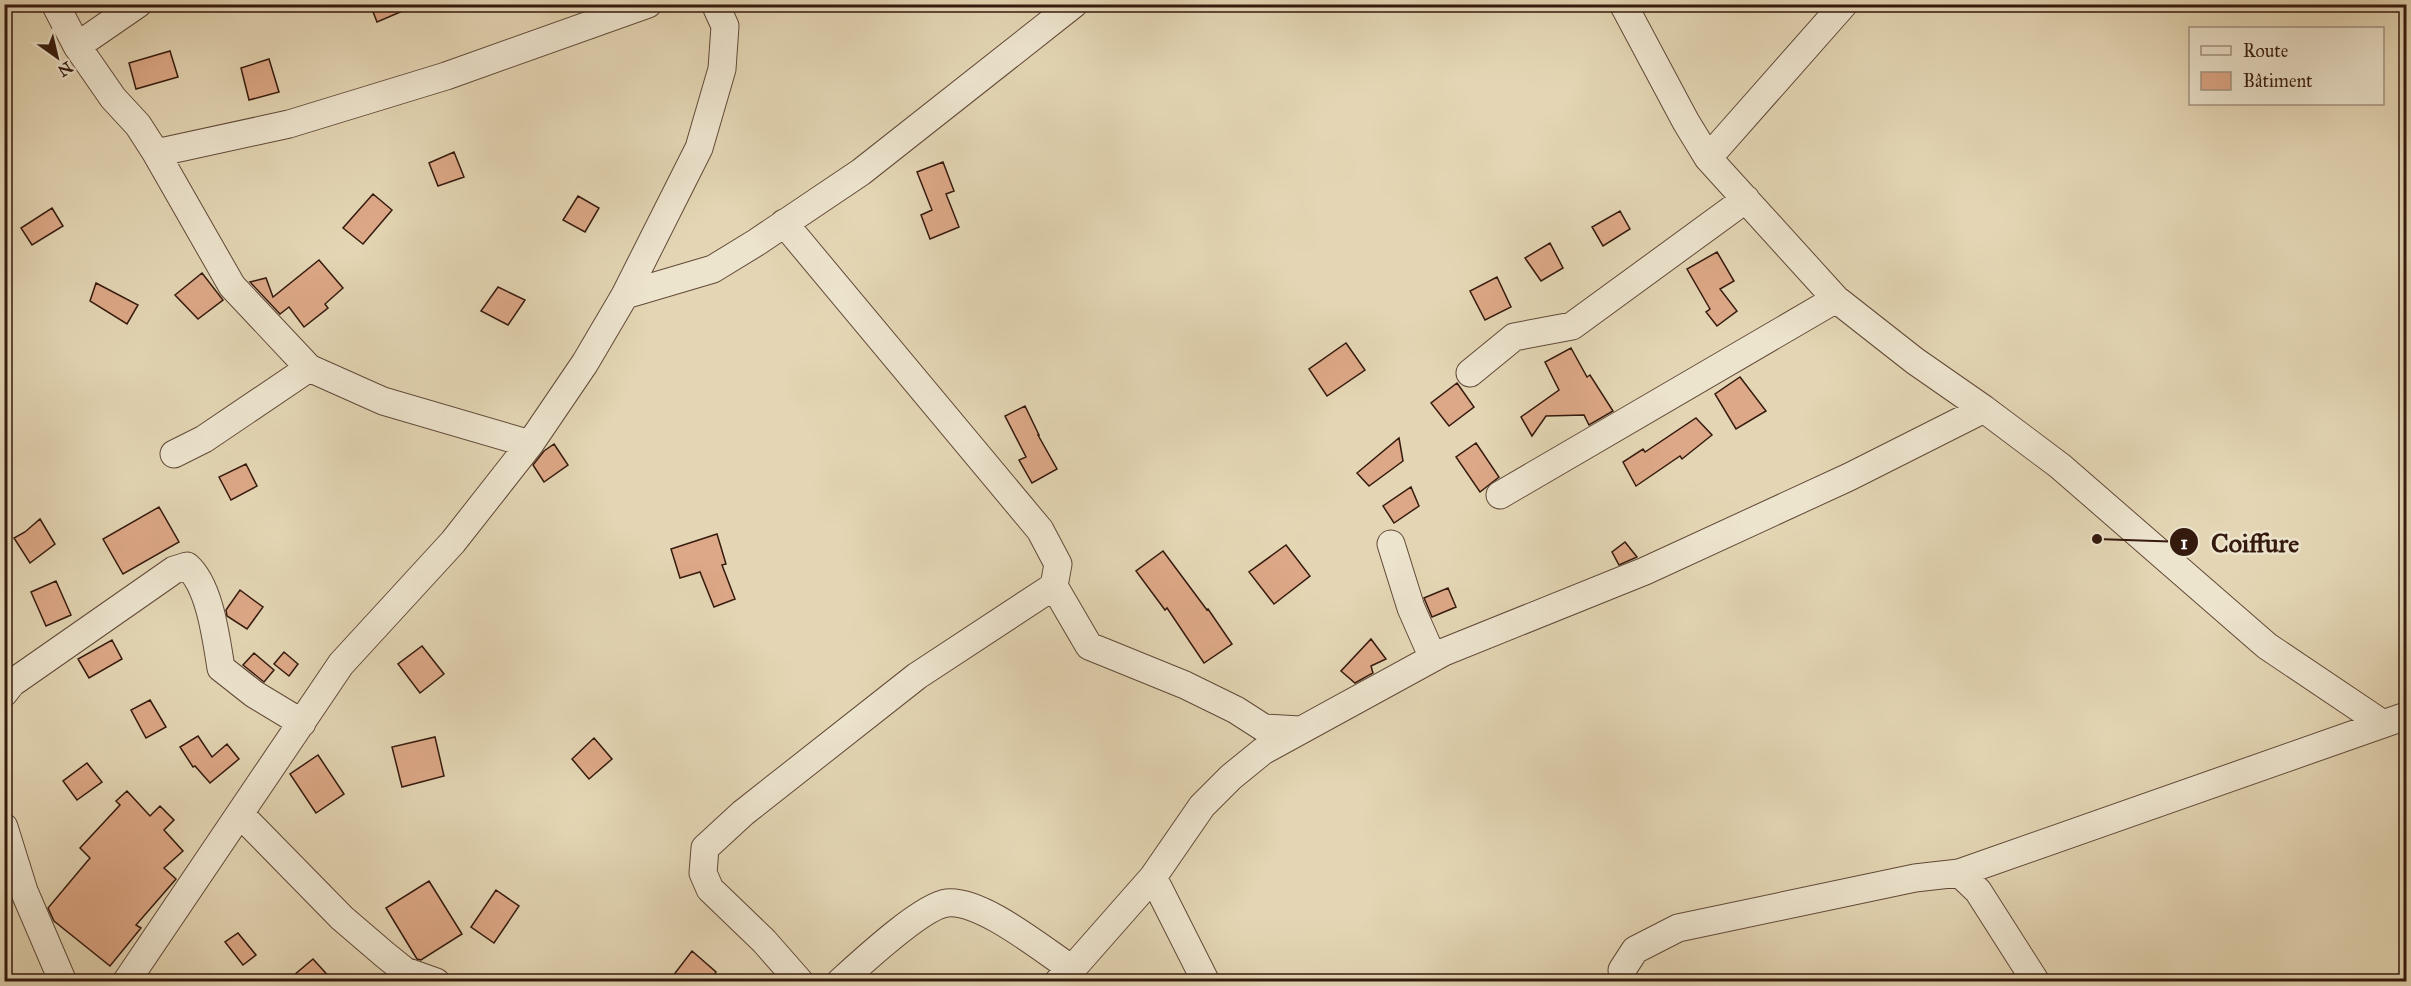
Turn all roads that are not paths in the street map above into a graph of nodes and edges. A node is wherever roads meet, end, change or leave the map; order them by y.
1 (55, 4) edge
2 (138, 4) edge
3 (648, 4) edge
4 (715, 4) edge
5 (1074, 4) edge
6 (1623, 4) edge
7 (1844, 4) edge
8 (77, 46) junction
9 (156, 153) junction
10 (1708, 158) junction
11 (1746, 199) junction
12 (784, 223) junction
13 (625, 295) junction
14 (1836, 299) junction
15 (309, 369) junction
16 (1470, 374) dead end
17 (1984, 409) junction
18 (530, 444) junction
19 (174, 454) dead end
20 (1500, 495) dead end
21 (1391, 544) dead end
22 (1054, 586) junction
23 (1433, 658) junction
24 (4, 693) edge
25 (2395, 720) edge
26 (302, 723) junction
27 (1300, 730) junction
28 (241, 815) junction
29 (4, 827) edge
30 (1959, 873) junction
31 (1153, 877) junction
32 (1065, 975) edge
33 (63, 981) edge
34 (126, 981) edge
35 (436, 981) edge
36 (800, 981) edge
37 (840, 981) edge
38 (1206, 981) edge
39 (1624, 981) edge
40 (2036, 981) edge

1 - 8 street
2 - 8 street
3 - 9 street
4 - 13 street
5 - 12 street
6 - 10 street
7 - 10 street
8 - 9 street
9 - 15 street
10 - 11 street
11 - 14 street
11 - 16 street
12 - 13 street
12 - 22 street
13 - 18 street
14 - 17 street
14 - 20 street
15 - 18 street
15 - 19 street
17 - 23 street
17 - 25 street
18 - 26 street
21 - 23 street
22 - 27 street
22 - 36 street
23 - 27 street
24 - 26 street
25 - 30 street
26 - 28 street
27 - 31 street
28 - 34 street
28 - 35 street
29 - 33 street
30 - 39 street
30 - 40 street
31 - 32 street
31 - 38 street
32 - 37 street

